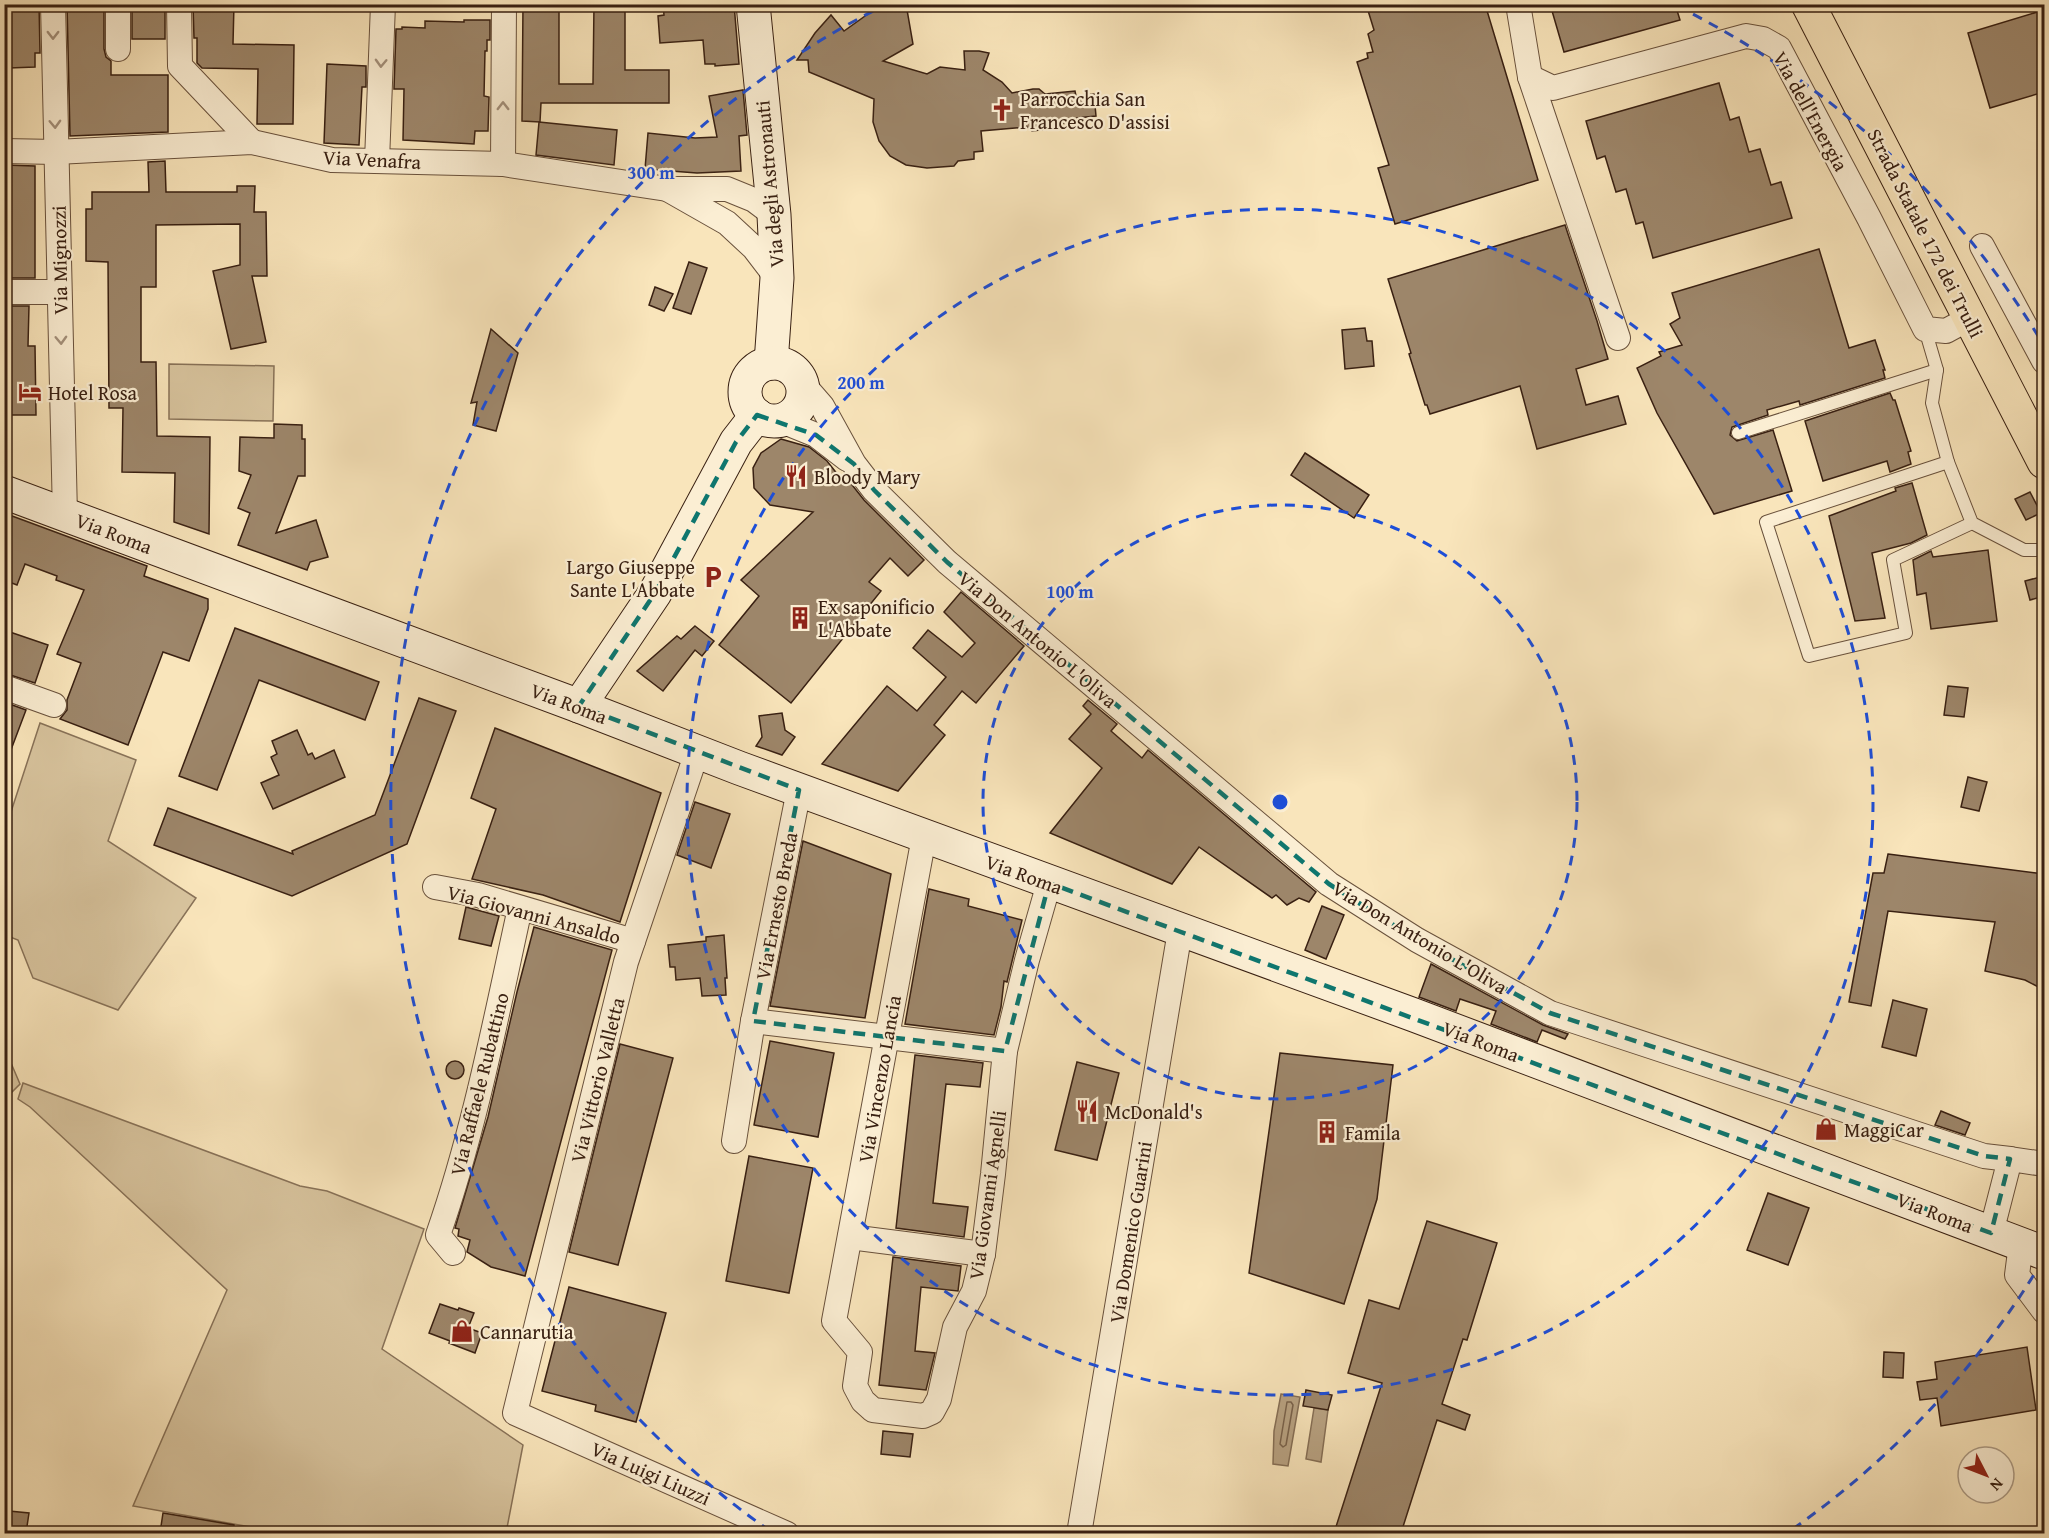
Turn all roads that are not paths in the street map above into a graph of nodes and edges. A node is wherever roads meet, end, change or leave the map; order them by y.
1 (53, 4) edge
2 (118, 4) edge
3 (179, 4) edge
4 (383, 4) edge
5 (504, 4) edge
6 (753, 4) edge
7 (1518, 4) edge
8 (1808, 4) edge
9 (118, 49) dead end
10 (1530, 77) junction
11 (252, 142) junction
12 (4, 151) edge
13 (56, 152) junction
14 (769, 160) junction
15 (377, 161) junction
16 (503, 164) junction
17 (667, 189) junction
18 (727, 189) junction
19 (774, 215) junction
20 (727, 223) junction
21 (1982, 246) dead end
22 (777, 278) junction
23 (4, 292) edge
24 (59, 292) junction
25 (1970, 318) junction
26 (1924, 329) junction
27 (1618, 338) dead end
28 (2044, 361) edge
29 (771, 363) junction
30 (1938, 370) junction
31 (802, 383) junction
32 (768, 418) junction
33 (1738, 433) dead end
34 (1948, 462) junction
35 (2044, 462) edge
36 (854, 464) junction
37 (4, 492) edge
38 (65, 515) junction
39 (1972, 523) junction
40 (2044, 550) edge
41 (4, 687) edge
42 (54, 705) dead end
43 (579, 706) junction
44 (697, 752) junction
45 (799, 790) junction
46 (924, 837) junction
47 (1049, 883) junction
48 (435, 887) dead end
49 (520, 908) junction
50 (1180, 931) junction
51 (633, 942) junction
52 (753, 1021) junction
53 (887, 1038) junction
54 (1005, 1051) junction
55 (734, 1141) dead end
56 (2010, 1159) junction
57 (2044, 1164) edge
58 (1991, 1233) junction
59 (850, 1237) junction
60 (2033, 1249) edge
61 (453, 1253) dead end
62 (983, 1254) junction
63 (2044, 1311) edge
64 (834, 1320) joint
65 (515, 1413) joint
66 (788, 1533) edge
67 (1079, 1533) edge

1 -> 13 street, Via Mignozzi
2 - 9 street
3 - 11 street
4 -> 15 street
16 -> 5 street
6 - 14 street, Via degli Astronauti
7 - 10 street
8 - 25 main road, Strada Statale 172 dei Trulli
10 - 26 street, Via dell'Energia
10 - 27 street
11 - 13 street, Via Venafra
11 - 15 street, Via Venafra
12 - 13 street, Via Venafra
13 - 24 street, Via Mignozzi
14 - 18 street, Via Venafra
14 - 19 street, Via degli Astronauti
15 - 16 street, Via Venafra
16 - 17 street, Via Venafra
17 - 18 street, Via Venafra
17 - 20 street, Via Venafra
18 - 19 street, Via Venafra
19 - 20 street
19 - 22 street, Via degli Astronauti
20 - 22 street, Via Venafra
21 - 28 street
22 - 29 street, Via degli Astronauti
23 - 24 street
24 -> 38 street, Via Mignozzi
25 - 26 street
25 - 35 main road, Strada Statale 172 dei Trulli
26 - 30 lane
29 - 31 street
29 - 32 street
30 - 33 lane
30 - 34 lane
31 - 32 street
31 - 36 street, Via Don Antonio L'Oliva
32 - 36 street, Via Don Antonio L'Oliva
32 - 43 street
34 - 39 lane
34 - 39 lane
36 - 56 street, Via Don Antonio L'Oliva
37 - 38 street, Via Roma
38 - 43 street, Via Roma
39 - 40 lane
41 - 42 street
43 - 44 street, Via Roma
44 - 45 street, Via Roma
44 - 51 street, Via Vittorio Valletta
45 - 46 street, Via Roma
45 - 52 street, Via Ernesto Breda
46 - 47 street, Via Roma
46 - 53 street, Via Vincenzo Lancia
47 - 50 street, Via Roma
47 - 54 street, Via Giovanni Agnelli
48 - 49 street, Via Giovanni Ansaldo
49 - 51 street, Via Giovanni Ansaldo
49 - 61 street, Via Raffaele Rubattino
50 - 58 street, Via Roma
50 - 67 street, Via Domenico Guarini
51 - 65 street, Via Vittorio Valletta
52 - 53 street
52 - 55 street, Via Ernesto Breda
53 - 54 street
53 - 59 street, Via Vincenzo Lancia
54 - 62 street, Via Giovanni Agnelli
56 - 57 street, Via Don Antonio L'Oliva
56 - 58 street
58 - 60 street, Via Roma
59 - 62 street
59 - 64 street, Via Vincenzo Lancia
60 - 63 street
62 - 64 street, Via Giovanni Agnelli
65 - 66 street, Via Luigi Liuzzi

